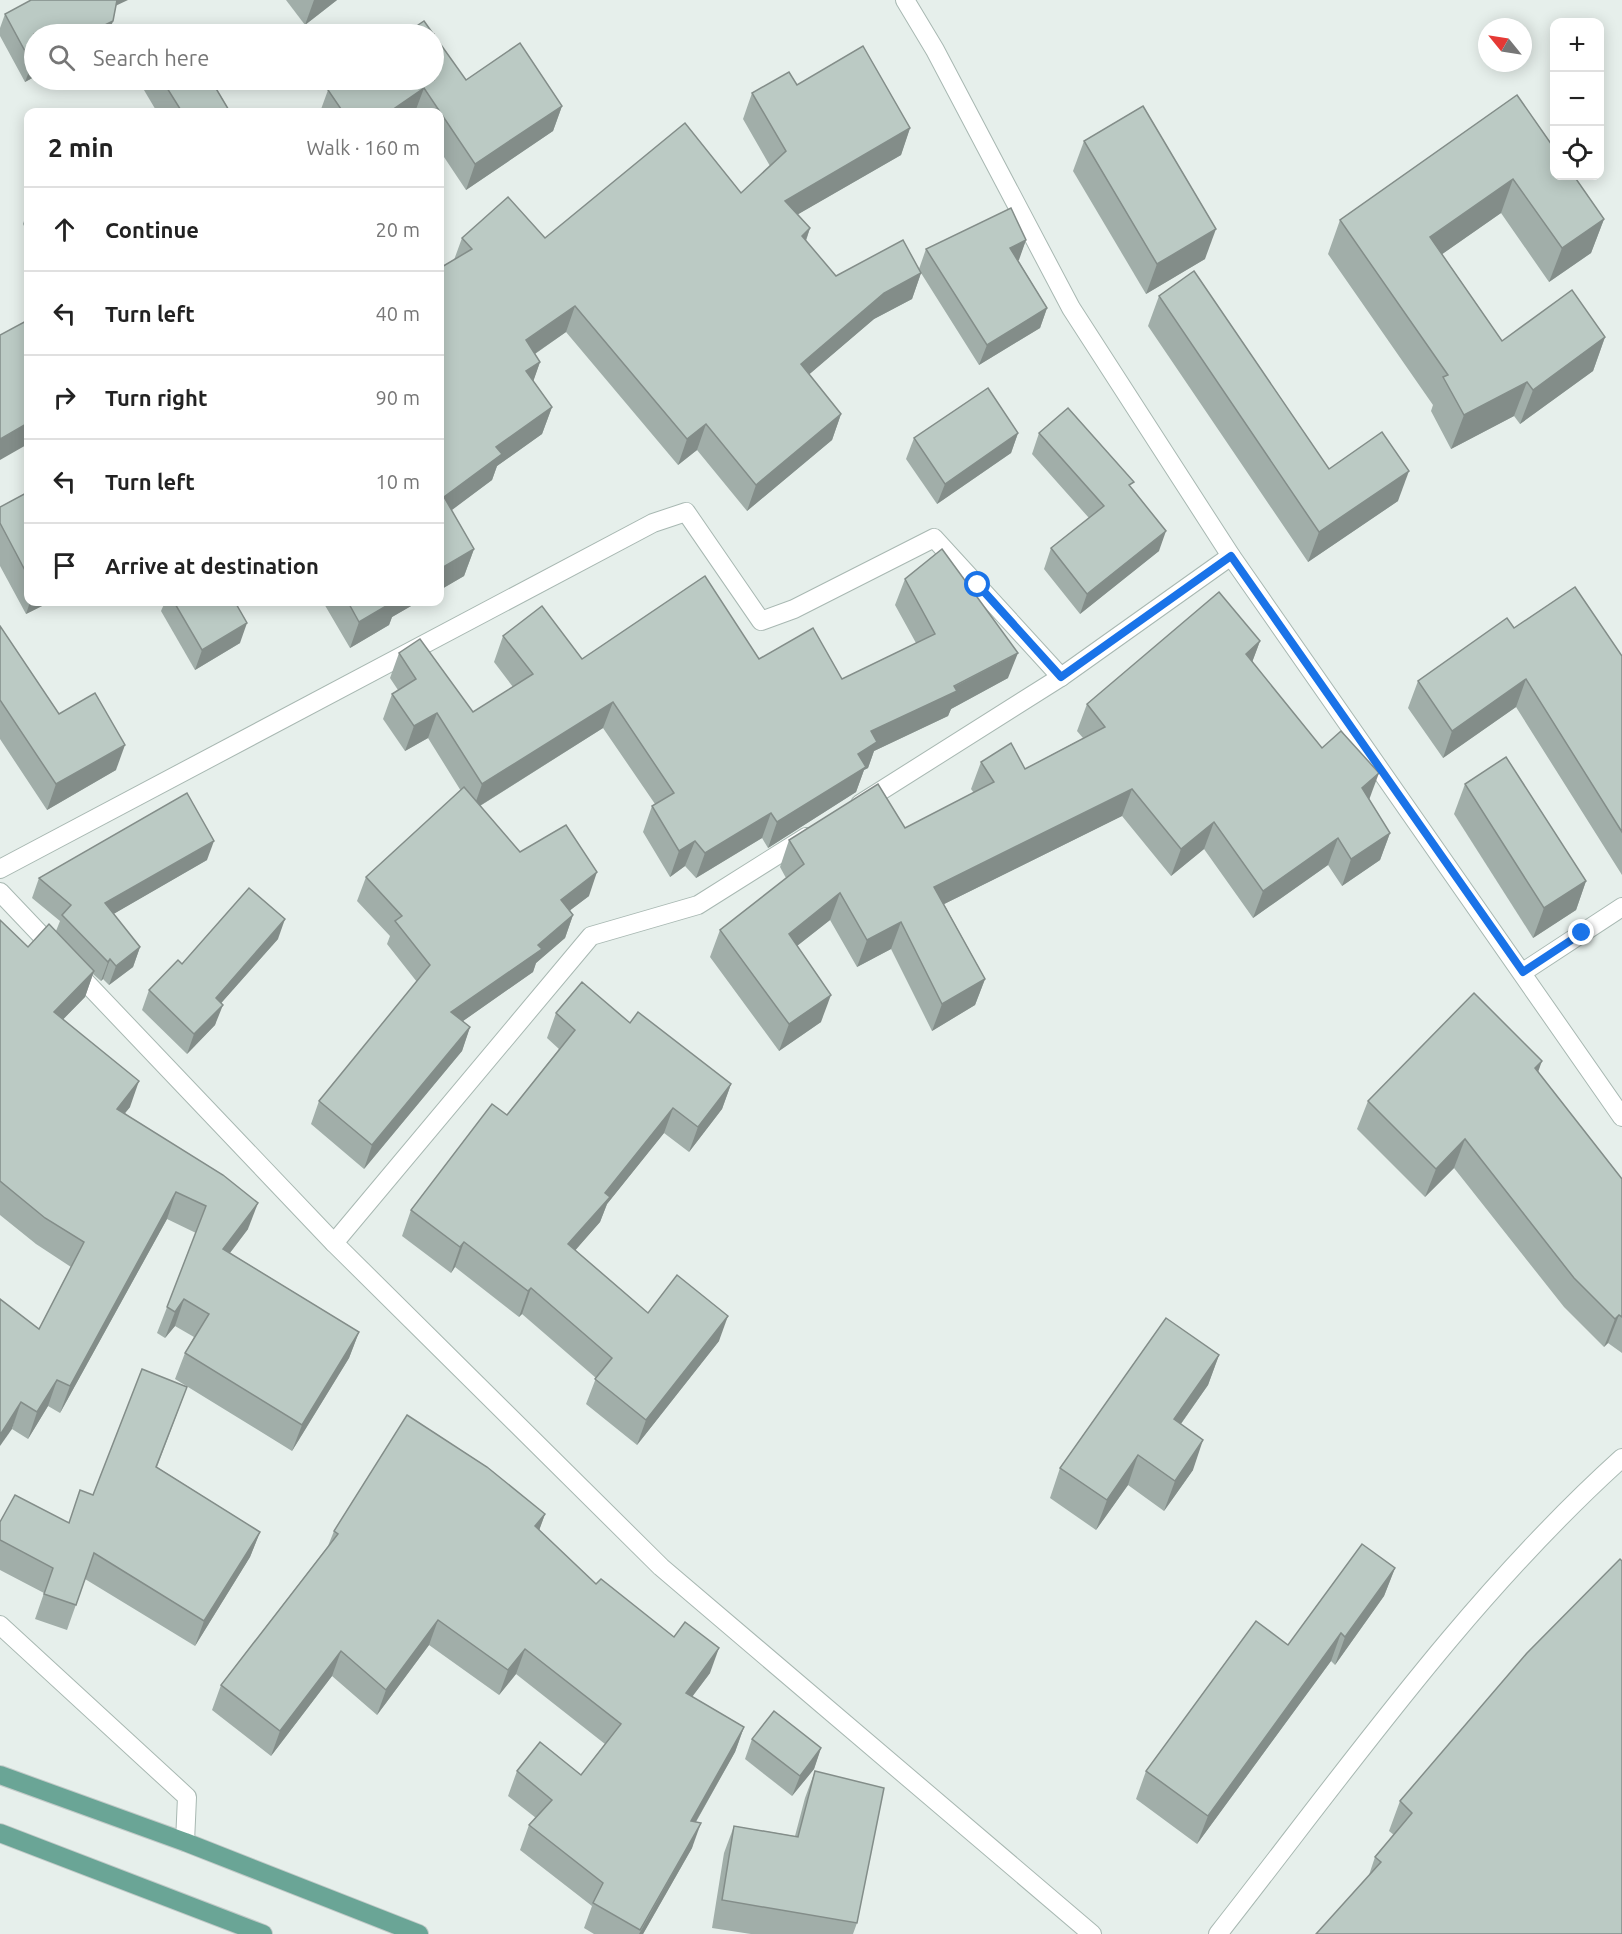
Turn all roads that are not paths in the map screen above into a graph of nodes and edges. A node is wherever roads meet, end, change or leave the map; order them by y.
1 (905, 0) edge
2 (1231, 556) junction
3 (1061, 677) junction
4 (849, 810) edge
5 (819, 830) edge
6 (0, 869) edge
7 (0, 892) edge
8 (1622, 907) edge
9 (1523, 972) junction
10 (1622, 1117) edge
11 (334, 1243) junction
12 (1622, 1458) edge
13 (0, 1625) edge
14 (0, 1775) edge
15 (0, 1833) edge
16 (184, 1842) junction
17 (263, 1934) edge
18 (418, 1934) edge
19 (1092, 1934) edge
20 (1218, 1934) edge

1 - 2 street
2 - 3 street
2 - 9 street
3 - 4 street
3 - 6 street
5 - 11 street
7 - 11 street
8 - 9 street
9 - 10 street
11 - 19 street
12 - 20 street
13 - 16 street
14 - 16 main road
15 - 17 main road
16 - 18 main road

